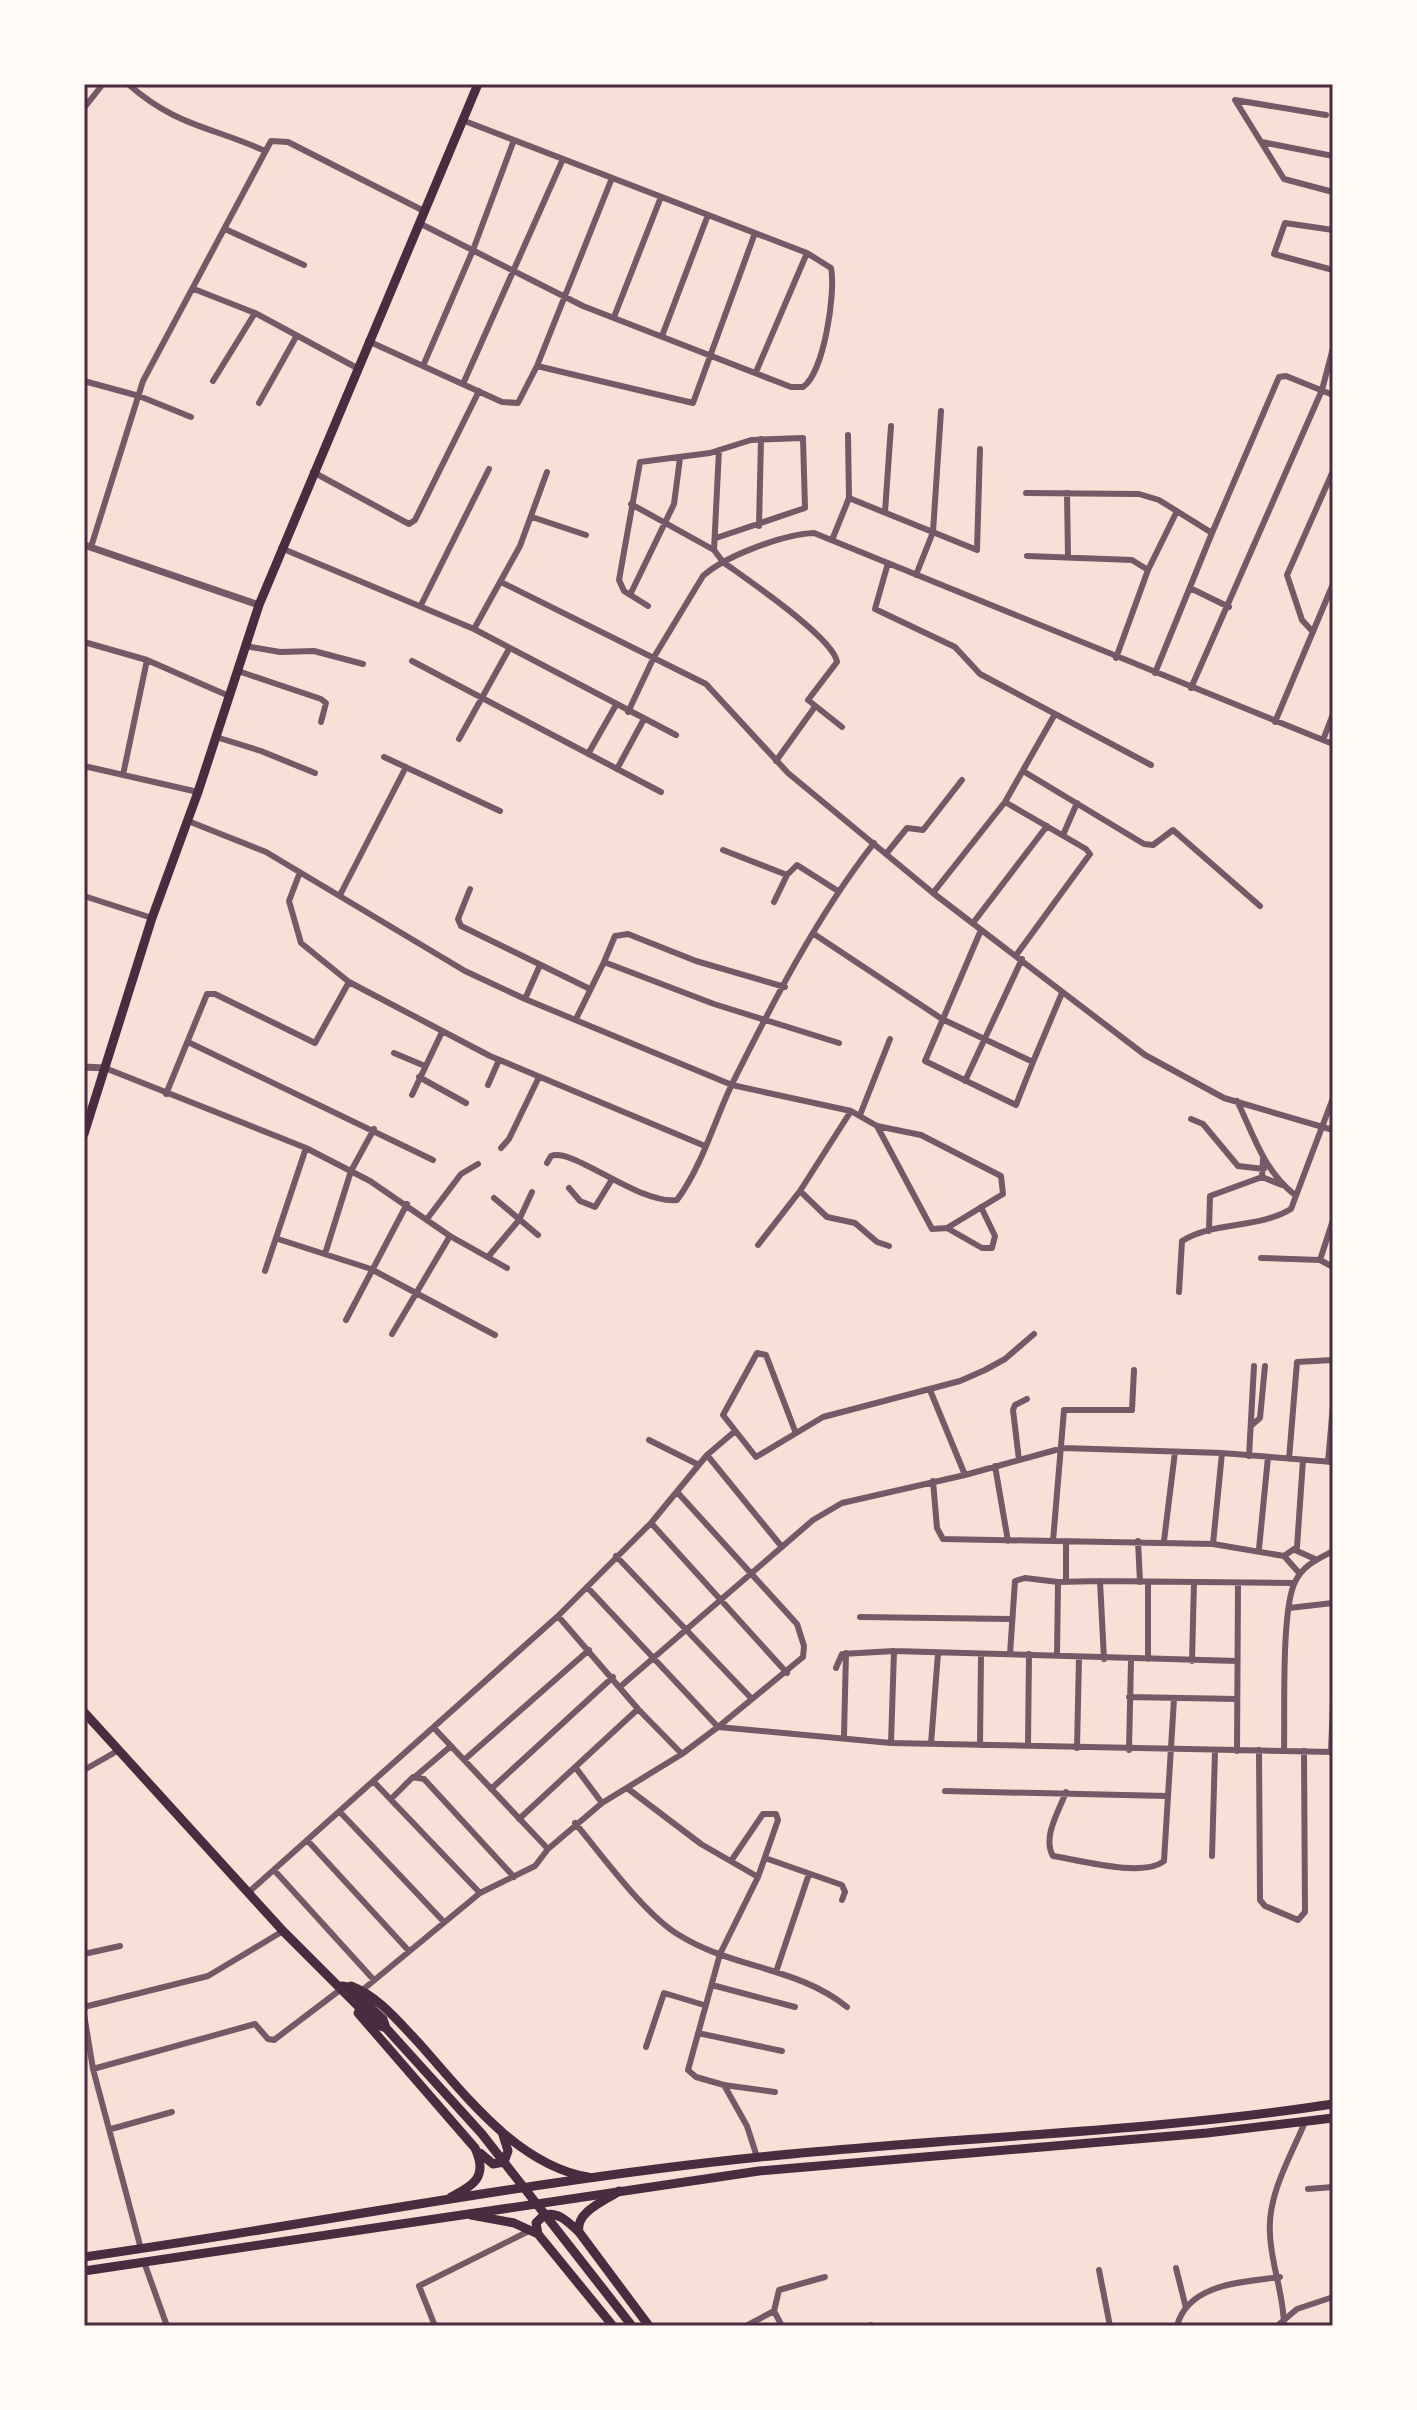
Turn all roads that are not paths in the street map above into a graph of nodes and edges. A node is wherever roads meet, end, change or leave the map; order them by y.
1 (103, 84) edge
2 (128, 84) edge
3 (478, 84) edge
4 (84, 108) edge
5 (1326, 115) dead end
6 (462, 120) junction
7 (514, 140) junction
8 (1262, 142) junction
9 (265, 151) junction
10 (1333, 156) edge
11 (563, 159) junction
12 (612, 178) junction
13 (1333, 192) edge
14 (661, 197) junction
15 (424, 211) junction
16 (708, 215) junction
17 (419, 223) junction
18 (225, 229) junction
19 (1333, 230) edge
20 (755, 233) junction
21 (473, 250) junction
22 (807, 253) junction
23 (304, 265) dead end
24 (517, 270) junction
25 (1333, 270) edge
26 (194, 289) junction
27 (565, 295) junction
28 (255, 313) junction
29 (614, 317) junction
30 (662, 336) junction
31 (296, 337) junction
32 (368, 341) junction
33 (1333, 348) edge
34 (711, 354) junction
35 (423, 366) junction
36 (537, 366) junction
37 (357, 368) junction
38 (756, 372) junction
39 (84, 381) edge
40 (213, 381) dead end
41 (463, 384) junction
42 (1322, 390) junction
43 (479, 391) junction
44 (1333, 395) edge
45 (139, 396) junction
46 (259, 403) dead end
47 (941, 411) dead end
48 (191, 417) dead end
49 (891, 426) dead end
50 (848, 435) dead end
51 (761, 439) junction
52 (980, 449) dead end
53 (719, 450) junction
54 (680, 458) junction
55 (489, 469) dead end
56 (1333, 471) edge
57 (313, 472) junction
58 (547, 472) dead end
59 (1026, 493) dead end
60 (1067, 493) junction
61 (849, 498) junction
62 (631, 504) junction
63 (1177, 511) junction
64 (885, 512) junction
65 (532, 517) junction
66 (665, 523) junction
67 (759, 526) junction
68 (933, 532) junction
69 (1212, 533) junction
70 (586, 535) dead end
71 (716, 538) junction
72 (832, 540) junction
73 (88, 546) edge
74 (281, 548) junction
75 (714, 550) junction
76 (1027, 556) dead end
77 (1068, 557) junction
78 (723, 562) junction
79 (888, 563) junction
80 (1148, 570) junction
81 (916, 575) junction
82 (501, 582) junction
83 (1333, 584) edge
84 (1190, 588) junction
85 (630, 595) junction
86 (259, 605) junction
87 (421, 605) junction
88 (648, 606) dead end
89 (1229, 607) junction
90 (474, 629) junction
91 (1313, 632) junction
92 (84, 642) edge
93 (245, 646) junction
94 (509, 649) junction
95 (654, 657) junction
96 (1116, 658) junction
97 (147, 660) junction
98 (412, 661) dead end
99 (363, 664) dead end
100 (238, 671) junction
101 (1155, 673) junction
102 (1191, 688) junction
103 (229, 696) junction
104 (482, 698) junction
105 (616, 705) junction
106 (814, 708) junction
107 (628, 712) junction
108 (1055, 714) junction
109 (1333, 714) edge
110 (644, 719) junction
111 (321, 722) dead end
112 (1275, 722) junction
113 (842, 727) dead end
114 (676, 735) dead end
115 (216, 737) junction
116 (459, 739) dead end
117 (1323, 740) junction
118 (1333, 744) edge
119 (588, 754) junction
120 (384, 757) dead end
121 (776, 761) junction
122 (1151, 765) dead end
123 (84, 766) edge
124 (406, 767) junction
125 (617, 769) junction
126 (1023, 771) junction
127 (315, 773) dead end
128 (123, 775) junction
129 (962, 780) dead end
130 (198, 792) junction
131 (661, 792) dead end
132 (1005, 802) junction
133 (1077, 803) junction
134 (500, 811) dead end
135 (188, 821) junction
136 (1047, 826) junction
137 (1063, 835) junction
138 (874, 843) junction
139 (723, 850) dead end
140 (886, 854) junction
141 (300, 872) junction
142 (787, 875) junction
143 (470, 889) dead end
144 (838, 891) junction
145 (933, 893) junction
146 (340, 895) junction
147 (84, 896) edge
148 (774, 902) dead end
149 (1260, 906) dead end
150 (152, 918) junction
151 (973, 923) junction
152 (981, 930) junction
153 (814, 934) junction
154 (1019, 957) junction
155 (604, 962) junction
156 (540, 965) junction
157 (349, 982) junction
158 (785, 987) junction
159 (588, 988) junction
160 (1062, 993) junction
161 (525, 999) junction
162 (576, 1019) junction
163 (942, 1019) junction
164 (767, 1021) junction
165 (442, 1032) junction
166 (890, 1039) dead end
167 (984, 1040) junction
168 (188, 1042) junction
169 (839, 1043) dead end
170 (394, 1053) dead end
171 (499, 1060) junction
172 (1033, 1062) junction
173 (425, 1066) junction
174 (84, 1067) edge
175 (105, 1068) junction
176 (419, 1077) junction
177 (539, 1077) junction
178 (965, 1081) junction
179 (488, 1085) dead end
180 (732, 1085) junction
181 (166, 1094) junction
182 (412, 1095) dead end
183 (1333, 1098) edge
184 (1237, 1101) junction
185 (466, 1103) dead end
186 (851, 1111) junction
187 (860, 1115) junction
188 (1191, 1119) dead end
189 (877, 1126) junction
190 (1321, 1126) junction
191 (374, 1129) junction
192 (1333, 1130) edge
193 (84, 1134) edge
194 (705, 1146) junction
195 (306, 1148) junction
196 (501, 1148) dead end
197 (1263, 1158) junction
198 (433, 1160) dead end
199 (547, 1163) dead end
200 (478, 1164) dead end
201 (1238, 1166) junction
202 (351, 1171) junction
203 (1263, 1173) junction
204 (611, 1181) junction
205 (1245, 1182) junction
206 (1282, 1185) junction
207 (569, 1188) dead end
208 (800, 1191) junction
209 (532, 1192) dead end
210 (1295, 1195) junction
211 (494, 1198) dead end
212 (407, 1204) junction
213 (981, 1207) junction
214 (427, 1219) junction
215 (519, 1220) junction
216 (1333, 1220) edge
217 (947, 1228) junction
218 (1209, 1231) junction
219 (538, 1235) dead end
220 (450, 1236) junction
221 (278, 1239) junction
222 (758, 1245) dead end
223 (889, 1246) dead end
224 (325, 1254) junction
225 (488, 1257) junction
226 (1261, 1258) dead end
227 (1320, 1260) junction
228 (1333, 1267) edge
229 (507, 1268) dead end
230 (371, 1269) junction
231 (265, 1271) dead end
232 (416, 1291) junction
233 (1179, 1292) dead end
234 (346, 1320) dead end
235 (392, 1334) dead end
236 (1034, 1334) dead end
237 (495, 1335) dead end
238 (1333, 1360) edge
239 (1254, 1366) dead end
240 (1265, 1366) dead end
241 (1134, 1370) dead end
242 (930, 1390) junction
243 (1027, 1399) dead end
244 (1333, 1405) edge
245 (1252, 1425) junction
246 (795, 1431) junction
247 (734, 1432) junction
248 (649, 1440) dead end
249 (1063, 1448) junction
250 (1175, 1452) junction
251 (1222, 1453) junction
252 (707, 1455) junction
253 (1249, 1456) junction
254 (1268, 1457) junction
255 (1289, 1459) junction
256 (1019, 1460) junction
257 (1303, 1460) junction
258 (1330, 1462) edge
259 (699, 1465) junction
260 (995, 1466) junction
261 (965, 1475) junction
262 (933, 1481) junction
263 (678, 1493) junction
264 (651, 1523) junction
265 (1008, 1541) junction
266 (1053, 1541) junction
267 (1066, 1541) junction
268 (1138, 1541) junction
269 (1164, 1541) junction
270 (1213, 1544) junction
271 (782, 1547) junction
272 (1259, 1549) junction
273 (1295, 1550) junction
274 (1333, 1551) edge
275 (616, 1556) junction
276 (1284, 1556) junction
277 (1315, 1559) junction
278 (750, 1574) junction
279 (1300, 1574) junction
280 (1100, 1581) junction
281 (1062, 1582) junction
282 (1140, 1582) junction
283 (1148, 1582) junction
284 (1194, 1582) junction
285 (1238, 1583) junction
286 (1294, 1583) junction
287 (587, 1587) junction
288 (718, 1601) junction
289 (1333, 1603) edge
290 (1289, 1608) junction
291 (558, 1616) junction
292 (860, 1617) dead end
293 (1010, 1619) junction
294 (686, 1629) junction
295 (589, 1650) junction
296 (894, 1651) junction
297 (846, 1653) junction
298 (938, 1653) junction
299 (1010, 1654) junction
300 (1029, 1654) junction
301 (981, 1655) junction
302 (1057, 1655) junction
303 (1079, 1657) junction
304 (653, 1659) junction
305 (1104, 1659) junction
306 (1148, 1659) junction
307 (1131, 1660) junction
308 (1192, 1661) junction
309 (1237, 1661) junction
310 (836, 1668) dead end
311 (787, 1673) junction
312 (613, 1677) junction
313 (621, 1686) junction
314 (1129, 1697) junction
315 (751, 1698) junction
316 (1174, 1699) junction
317 (1236, 1699) junction
318 (1333, 1699) edge
319 (638, 1709) junction
320 (84, 1712) edge
321 (95, 1725) junction
322 (718, 1727) junction
323 (434, 1728) junction
324 (84, 1729) edge
325 (844, 1736) junction
326 (891, 1743) junction
327 (931, 1744) junction
328 (980, 1745) junction
329 (1028, 1745) junction
330 (451, 1746) junction
331 (1077, 1748) junction
332 (119, 1750) junction
333 (1129, 1750) junction
334 (1259, 1750) junction
335 (1170, 1751) junction
336 (1237, 1751) junction
337 (1284, 1751) junction
338 (1304, 1751) junction
339 (1215, 1752) junction
340 (1332, 1752) edge
341 (682, 1754) junction
342 (464, 1760) junction
343 (576, 1768) junction
344 (84, 1770) edge
345 (417, 1775) junction
346 (374, 1782) junction
347 (627, 1788) junction
348 (491, 1789) junction
349 (945, 1791) dead end
350 (1066, 1792) junction
351 (1167, 1796) junction
352 (391, 1799) junction
353 (602, 1803) junction
354 (340, 1812) junction
355 (519, 1819) junction
356 (575, 1823) junction
357 (307, 1840) junction
358 (548, 1849) junction
359 (1212, 1856) dead end
360 (765, 1858) junction
361 (731, 1861) junction
362 (274, 1870) junction
363 (809, 1874) junction
364 (514, 1877) junction
365 (758, 1877) junction
366 (250, 1891) junction
367 (480, 1893) junction
368 (842, 1900) dead end
369 (444, 1922) junction
370 (283, 1931) junction
371 (120, 1946) dead end
372 (408, 1950) junction
373 (84, 1954) edge
374 (720, 1954) junction
375 (776, 1972) junction
376 (373, 1979) junction
377 (339, 1985) junction
378 (712, 1985) junction
379 (359, 1993) junction
380 (704, 2005) junction
381 (84, 2007) edge
382 (795, 2007) dead end
383 (847, 2007) dead end
384 (84, 2014) edge
385 (386, 2028) junction
386 (698, 2033) junction
387 (646, 2047) dead end
388 (87, 2051) edge
389 (782, 2051) dead end
390 (93, 2069) junction
391 (724, 2085) junction
392 (775, 2092) dead end
393 (1333, 2104) edge
394 (172, 2112) dead end
395 (1333, 2118) edge
396 (1305, 2122) junction
397 (111, 2129) junction
398 (502, 2131) junction
399 (1042, 2133) junction
400 (1013, 2135) junction
401 (1042, 2147) junction
402 (475, 2148) junction
403 (1014, 2150) junction
404 (757, 2157) junction
405 (599, 2178) junction
406 (1333, 2187) edge
407 (622, 2189) junction
408 (1308, 2189) dead end
409 (441, 2203) junction
410 (468, 2214) junction
411 (534, 2232) junction
412 (579, 2232) junction
413 (141, 2249) junction
414 (84, 2257) edge
415 (144, 2262) junction
416 (1176, 2268) dead end
417 (1099, 2270) dead end
418 (84, 2271) edge
419 (825, 2277) dead end
420 (1280, 2277) junction
421 (1333, 2297) edge
422 (1186, 2308) junction
423 (774, 2311) junction
424 (1282, 2324) edge
425 (167, 2326) edge
426 (435, 2326) edge
427 (613, 2326) edge
428 (632, 2326) edge
429 (649, 2326) edge
430 (746, 2326) edge
431 (782, 2326) edge
432 (1110, 2326) edge
433 (1177, 2326) edge

1 - 4 street
2 - 9 street
3 - 6 main road
5 - 8 street
6 - 7 street
6 - 15 main road
7 - 11 street
7 - 21 street
8 - 10 street
8 - 13 street
9 - 15 street
9 - 18 street
11 - 12 street
11 - 24 street
12 - 14 street
12 - 27 street
14 - 16 street
14 - 29 street
15 - 17 main road
16 - 20 street
16 - 30 street
17 - 21 street
17 - 32 main road
18 - 23 street
18 - 26 street
19 - 25 street
20 - 22 street
20 - 34 street
21 - 24 street
21 - 35 street
22 - 38 street
22 - 38 street
24 - 27 street
24 - 41 street
26 - 28 street
26 - 45 street
27 - 29 street
27 - 36 street
28 - 31 street
28 - 40 street
29 - 30 street
30 - 34 street
31 - 37 street
31 - 46 street
32 - 35 street
32 - 37 main road
33 - 42 street
34 - 36 street
34 - 38 street
35 - 41 street
36 - 43 street
37 - 57 main road
39 - 45 street
41 - 43 street
42 - 44 street
42 - 69 street
42 - 89 street
43 - 57 street
45 - 48 street
45 - 73 street
47 - 68 street
49 - 64 street
50 - 61 street
51 - 53 street
51 - 67 street
51 - 67 street
52 - 68 street
53 - 54 street
53 - 71 street
54 - 62 street
54 - 66 street
55 - 87 street
56 - 91 street
57 - 74 main road
58 - 65 street
59 - 60 street
60 - 63 street
60 - 77 street
61 - 64 street
61 - 72 street
62 - 66 street
62 - 85 street
63 - 69 street
63 - 80 street
64 - 68 street
65 - 70 street
65 - 82 street
66 - 75 street
66 - 85 street
67 - 71 street
68 - 81 street
69 - 84 street
71 - 75 street
72 - 78 street
72 - 79 street
73 - 86 street
74 - 86 main road
74 - 87 street
75 - 78 street
76 - 77 street
77 - 80 street
78 - 95 street
78 - 106 street
79 - 81 street
79 - 108 street
80 - 96 street
81 - 96 street
82 - 90 street
82 - 95 street
83 - 91 street
84 - 89 street
84 - 101 street
85 - 88 street
86 - 93 main road
87 - 90 street
89 - 102 street
90 - 94 street
91 - 112 street
92 - 97 street
93 - 99 street
93 - 100 main road
94 - 104 street
94 - 105 street
95 - 107 street
95 - 121 street
96 - 101 street
97 - 103 street
97 - 128 street
98 - 104 street
100 - 103 main road
100 - 111 street
101 - 102 street
102 - 112 street
103 - 115 main road
104 - 116 street
104 - 119 street
105 - 107 street
105 - 119 street
106 - 113 street
106 - 121 street
107 - 110 street
108 - 122 street
108 - 126 street
109 - 117 street
110 - 114 street
110 - 125 street
112 - 117 street
115 - 127 street
115 - 130 main road
117 - 118 street
119 - 125 street
120 - 124 street
121 - 138 street
123 - 128 street
124 - 134 street
124 - 146 street
125 - 131 street
126 - 132 street
126 - 133 street
128 - 130 street
129 - 140 street
130 - 135 main road
132 - 136 street
132 - 145 street
133 - 137 street
133 - 149 street
135 - 141 street
135 - 150 main road
136 - 137 street
136 - 151 street
137 - 154 street
138 - 140 street
138 - 144 street
139 - 142 street
140 - 145 street
141 - 146 street
141 - 157 street
142 - 144 street
142 - 148 street
143 - 156 street
144 - 153 street
145 - 151 street
146 - 161 street
147 - 150 street
150 - 175 main road
151 - 152 street
152 - 154 street
152 - 163 street
153 - 158 street
153 - 163 street
154 - 160 street
154 - 167 street
155 - 158 street
155 - 159 street
155 - 164 street
156 - 159 street
156 - 161 street
157 - 165 street
157 - 168 street
158 - 164 street
159 - 162 street
160 - 172 street
160 - 184 street
161 - 162 street
162 - 180 street
163 - 167 street
163 - 178 street
164 - 169 street
164 - 180 street
165 - 171 street
165 - 173 street
166 - 187 street
167 - 172 street
167 - 178 street
168 - 181 street
168 - 191 street
170 - 173 street
171 - 177 street
171 - 179 street
172 - 178 street
173 - 176 street
174 - 175 street
175 - 181 street
175 - 193 main road
176 - 182 street
176 - 185 street
177 - 194 street
177 - 196 street
180 - 186 street
180 - 194 street
181 - 195 street
183 - 190 street
184 - 190 street
184 - 197 street
186 - 187 street
186 - 208 street
187 - 189 street
188 - 201 street
189 - 213 street
189 - 217 street
190 - 192 street
190 - 210 street
191 - 198 street
191 - 202 street
194 - 204 street
195 - 202 street
195 - 221 street
197 - 203 street
197 - 206 street
199 - 204 street
200 - 214 street
201 - 203 street
201 - 205 street
202 - 212 street
202 - 224 street
203 - 205 street
203 - 206 street
204 - 207 street
205 - 218 street
206 - 210 street
208 - 222 street
208 - 223 street
209 - 215 street
210 - 218 street
211 - 215 street
212 - 214 street
212 - 230 street
213 - 217 street
213 - 217 street
214 - 220 street
215 - 219 street
215 - 225 street
216 - 227 street
218 - 233 street
220 - 225 street
220 - 232 street
221 - 224 street
221 - 231 street
224 - 230 street
225 - 229 street
226 - 227 street
227 - 228 street
230 - 232 street
230 - 234 street
232 - 235 street
232 - 237 street
236 - 242 street
238 - 255 street
239 - 245 street
240 - 245 street
241 - 249 street
242 - 246 street
242 - 261 street
243 - 256 street
244 - 258 street
245 - 253 street
246 - 247 street
246 - 247 street
247 - 252 street
248 - 259 street
249 - 250 street
249 - 256 street
249 - 266 street
250 - 251 street
250 - 269 street
251 - 253 street
251 - 270 street
252 - 259 street
252 - 271 street
253 - 254 street
254 - 255 street
254 - 272 street
255 - 257 street
256 - 260 street
257 - 258 street
257 - 273 street
259 - 263 street
260 - 261 street
260 - 265 street
261 - 262 street
262 - 265 street
262 - 271 street
263 - 264 street
263 - 278 street
264 - 275 street
264 - 288 street
265 - 266 street
266 - 267 street
267 - 268 street
267 - 281 street
268 - 269 street
268 - 282 street
269 - 270 street
270 - 272 street
271 - 278 street
272 - 276 street
273 - 276 street
273 - 277 street
274 - 277 street
275 - 287 street
275 - 294 street
276 - 279 street
277 - 279 street
278 - 288 street
278 - 311 street
279 - 286 street
280 - 281 street
280 - 282 street
280 - 305 street
281 - 293 street
281 - 302 street
282 - 283 street
283 - 284 street
283 - 306 street
284 - 285 street
284 - 308 street
285 - 286 street
285 - 309 street
286 - 290 street
287 - 291 street
287 - 304 street
288 - 294 street
288 - 311 street
289 - 290 street
290 - 337 street
291 - 295 street
291 - 323 street
292 - 293 street
293 - 299 street
294 - 304 street
294 - 315 street
295 - 312 street
295 - 342 street
296 - 297 street
296 - 298 street
296 - 326 street
297 - 310 street
297 - 325 street
298 - 301 street
298 - 327 street
299 - 300 street
299 - 301 street
300 - 302 street
300 - 329 street
301 - 328 street
302 - 303 street
303 - 305 street
303 - 331 street
304 - 313 street
304 - 322 street
305 - 307 street
306 - 307 street
306 - 308 street
307 - 314 street
308 - 309 street
309 - 317 street
311 - 315 street
312 - 313 street
312 - 348 street
313 - 319 street
314 - 316 street
314 - 333 street
315 - 322 street
316 - 317 street
316 - 335 street
317 - 336 street
318 - 340 street
319 - 341 street
319 - 343 street
320 - 321 main road
321 - 324 street
321 - 332 main road
322 - 325 street
322 - 341 street
323 - 330 street
323 - 346 street
325 - 326 street
326 - 327 street
327 - 328 street
328 - 329 street
329 - 331 street
330 - 342 street
330 - 345 street
331 - 333 street
332 - 344 street
332 - 366 main road
333 - 335 street
334 - 336 street
334 - 337 street
334 - 338 street
335 - 339 street
335 - 351 street
336 - 339 street
337 - 338 street
338 - 340 street
339 - 359 street
341 - 347 street
342 - 348 street
343 - 353 street
343 - 355 street
345 - 352 street
345 - 364 street
346 - 352 street
346 - 354 street
347 - 353 street
347 - 361 street
348 - 355 street
349 - 350 street
350 - 351 street
350 - 351 street
352 - 367 street
353 - 356 street
354 - 357 street
354 - 369 street
355 - 358 street
356 - 358 street
356 - 374 street
357 - 362 street
357 - 372 street
358 - 364 street
360 - 361 street
360 - 363 street
360 - 365 street
361 - 365 street
362 - 366 street
362 - 376 street
363 - 368 street
363 - 375 street
364 - 367 street
365 - 374 street
366 - 370 main road
367 - 369 street
369 - 372 street
370 - 377 main road
370 - 381 street
371 - 373 street
372 - 376 street
374 - 375 street
374 - 378 street
375 - 383 street
376 - 379 street
377 - 379 main road
377 - 385 main road
377 - 390 street
377 - 402 main road
378 - 380 street
378 - 382 street
379 - 385 main road
379 - 398 main road
380 - 386 street
380 - 387 street
384 - 388 street
385 - 428 main road
386 - 389 street
386 - 391 street
388 - 390 street
390 - 397 street
391 - 392 street
391 - 404 street
393 - 399 main road
394 - 397 street
395 - 396 main road
396 - 401 main road
396 - 420 street
397 - 413 street
398 - 402 main road
398 - 405 main road
399 - 400 main road
399 - 401 main road
400 - 403 main road
400 - 404 main road
401 - 403 main road
402 - 409 main road
403 - 407 main road
404 - 405 main road
405 - 409 main road
406 - 408 street
407 - 410 main road
407 - 412 main road
409 - 413 main road
410 - 411 main road
410 - 415 main road
411 - 412 main road
411 - 426 street
411 - 427 main road
412 - 429 main road
413 - 414 main road
415 - 418 main road
415 - 425 street
416 - 422 street
417 - 432 street
419 - 423 street
420 - 422 street
420 - 424 street
421 - 424 street
422 - 433 street
423 - 430 street
423 - 431 street

